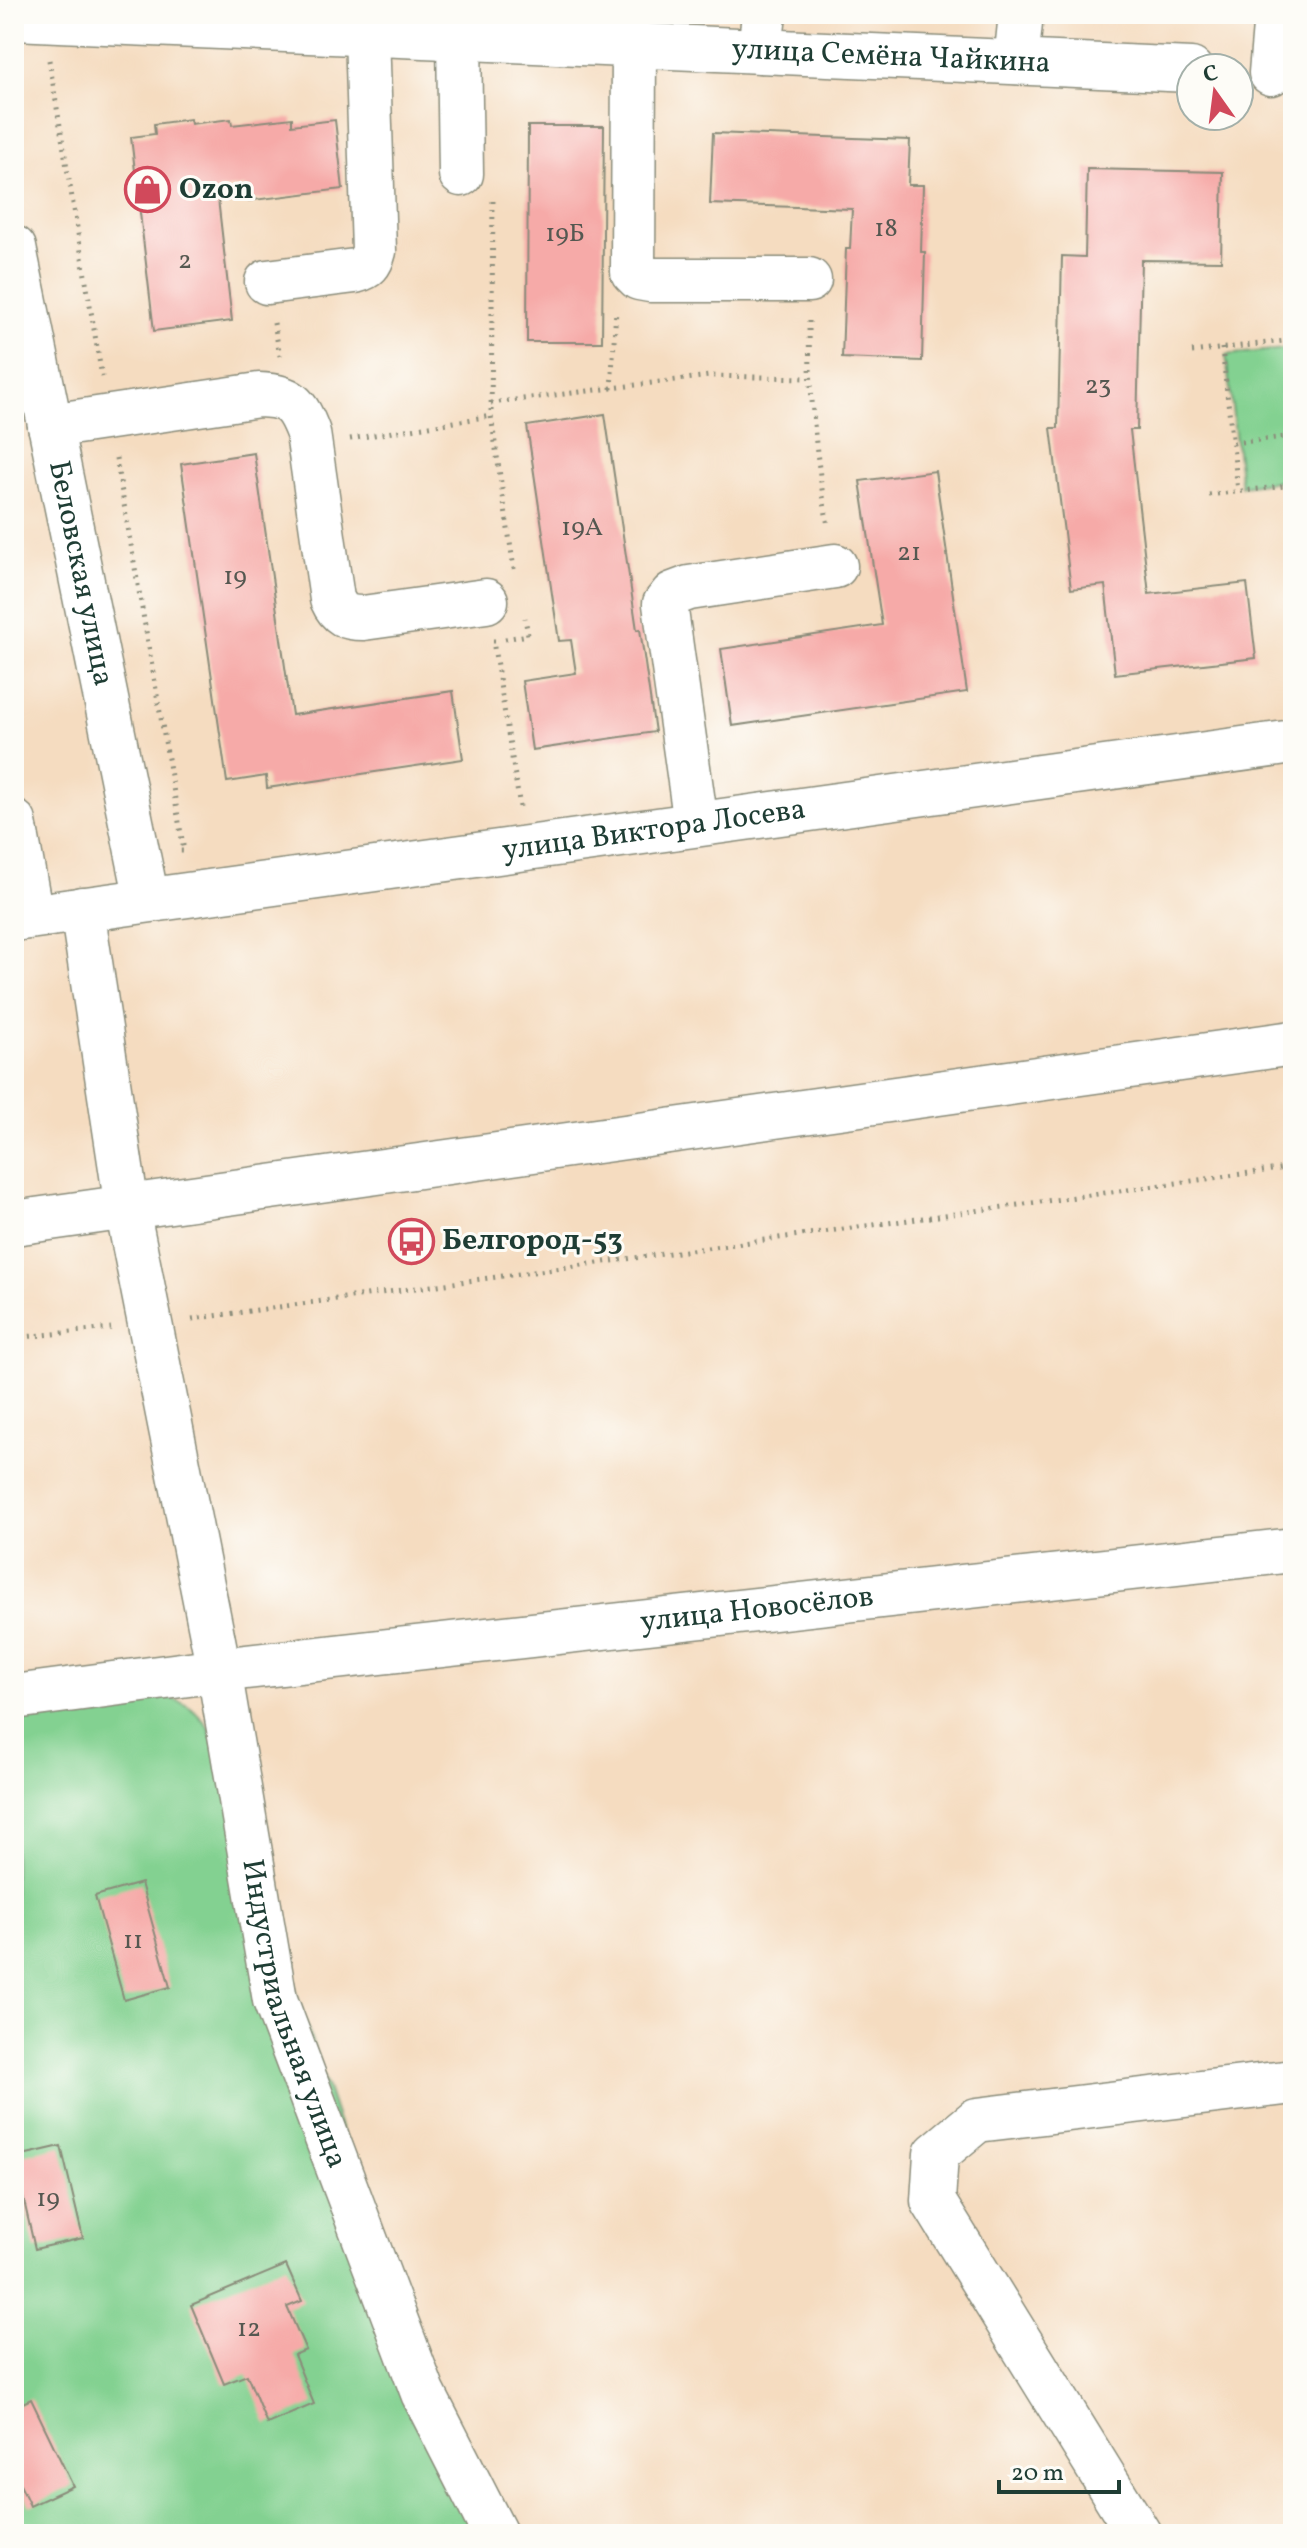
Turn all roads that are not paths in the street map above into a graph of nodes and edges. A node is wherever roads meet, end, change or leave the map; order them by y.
1 (1021, 14) edge
2 (1276, 14) edge
3 (14, 18) edge
4 (250, 21) edge
5 (460, 26) edge
6 (762, 32) edge
7 (367, 33) junction
8 (634, 45) junction
9 (1016, 62) junction
10 (1175, 69) edge
11 (1268, 73) edge
12 (477, 181) road end
13 (14, 248) edge
14 (809, 280) road end
15 (267, 282) road end
16 (50, 426) junction
17 (835, 566) road end
18 (509, 597) road end
19 (1293, 742) edge
20 (14, 822) edge
21 (696, 824) junction
22 (147, 900) junction
23 (82, 909) junction
24 (23, 917) edge
25 (1293, 1043) edge
26 (127, 1208) junction
27 (14, 1223) edge
28 (1293, 1550) edge
29 (219, 1670) junction
30 (14, 1697) edge
31 (1293, 2082) edge
32 (495, 2534) edge
33 (1139, 2534) edge

1 - 9 street
2 - 11 street
3 - 4 street, улица Семёна Чайкина
4 - 7 street, улица Семёна Чайкина
5 - 7 street, улица Семёна Чайкина
5 - 8 street, улица Семёна Чайкина
5 - 12 street
6 - 8 street, улица Семёна Чайкина
6 - 9 street, улица Семёна Чайкина
7 - 15 street
8 - 14 street
9 - 10 street, улица Семёна Чайкина
13 - 16 street, Беловская улица
16 - 18 street
16 - 22 street, Беловская улица
17 - 21 street
19 - 21 street, улица Виктора Лосева
20 - 24 street
21 - 22 street, улица Виктора Лосева
22 - 23 street, улица Виктора Лосева
23 - 24 street, улица Виктора Лосева
23 - 26 street, Индустриальная улица
25 - 26 street
26 - 27 street
26 - 29 street, Индустриальная улица
28 - 29 street, улица Новосёлов
29 - 30 street
29 - 32 street, Индустриальная улица
31 - 33 street

